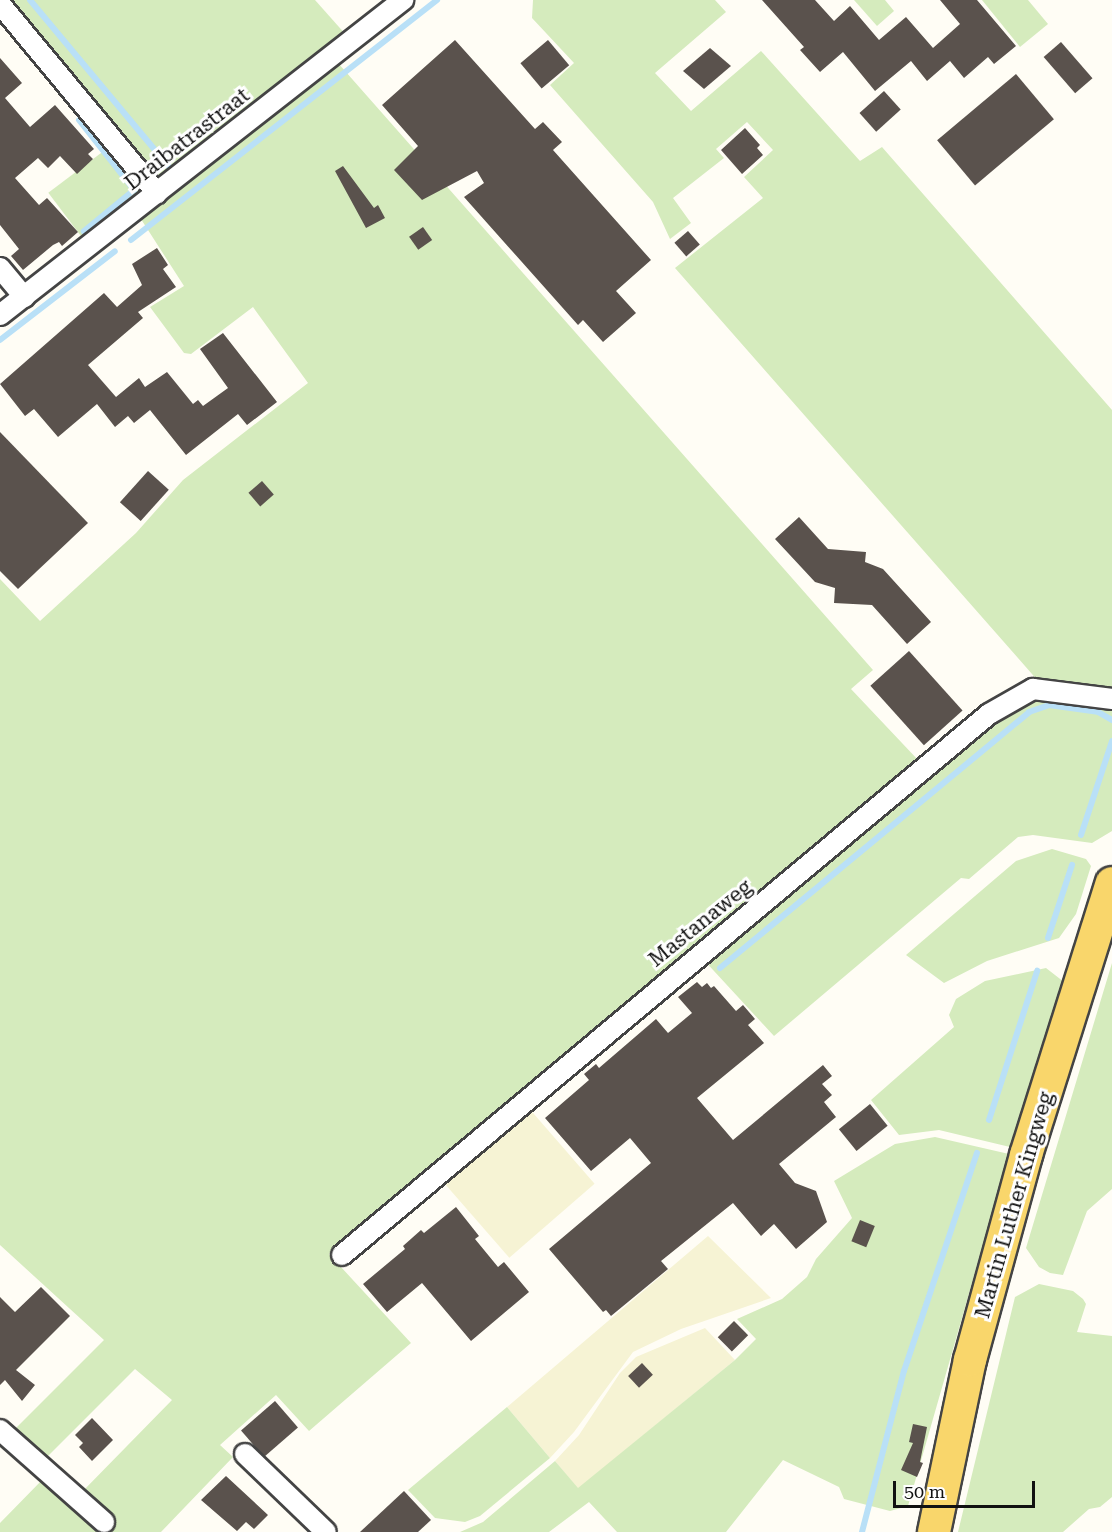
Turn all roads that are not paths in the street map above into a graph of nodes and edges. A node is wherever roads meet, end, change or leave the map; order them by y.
1 (403, 0) edge
2 (0, 4) edge
3 (157, 193) junction
4 (0, 268) edge
5 (24, 297) junction
6 (0, 315) edge
7 (1112, 699) edge
8 (1112, 883) edge
9 (342, 1256) dead end
10 (0, 1430) edge
11 (245, 1455) dead end
12 (104, 1522) dead end
13 (326, 1532) edge
14 (934, 1532) edge

1 - 3 street, Draibatrastraat
2 - 3 street
3 - 5 street, Draibatrastraat
4 - 5 street
5 - 6 street, Draibatrastraat
7 - 9 street, Mastanaweg
8 - 14 main road, Martin Luther Kingweg
10 - 12 street
11 - 13 street

